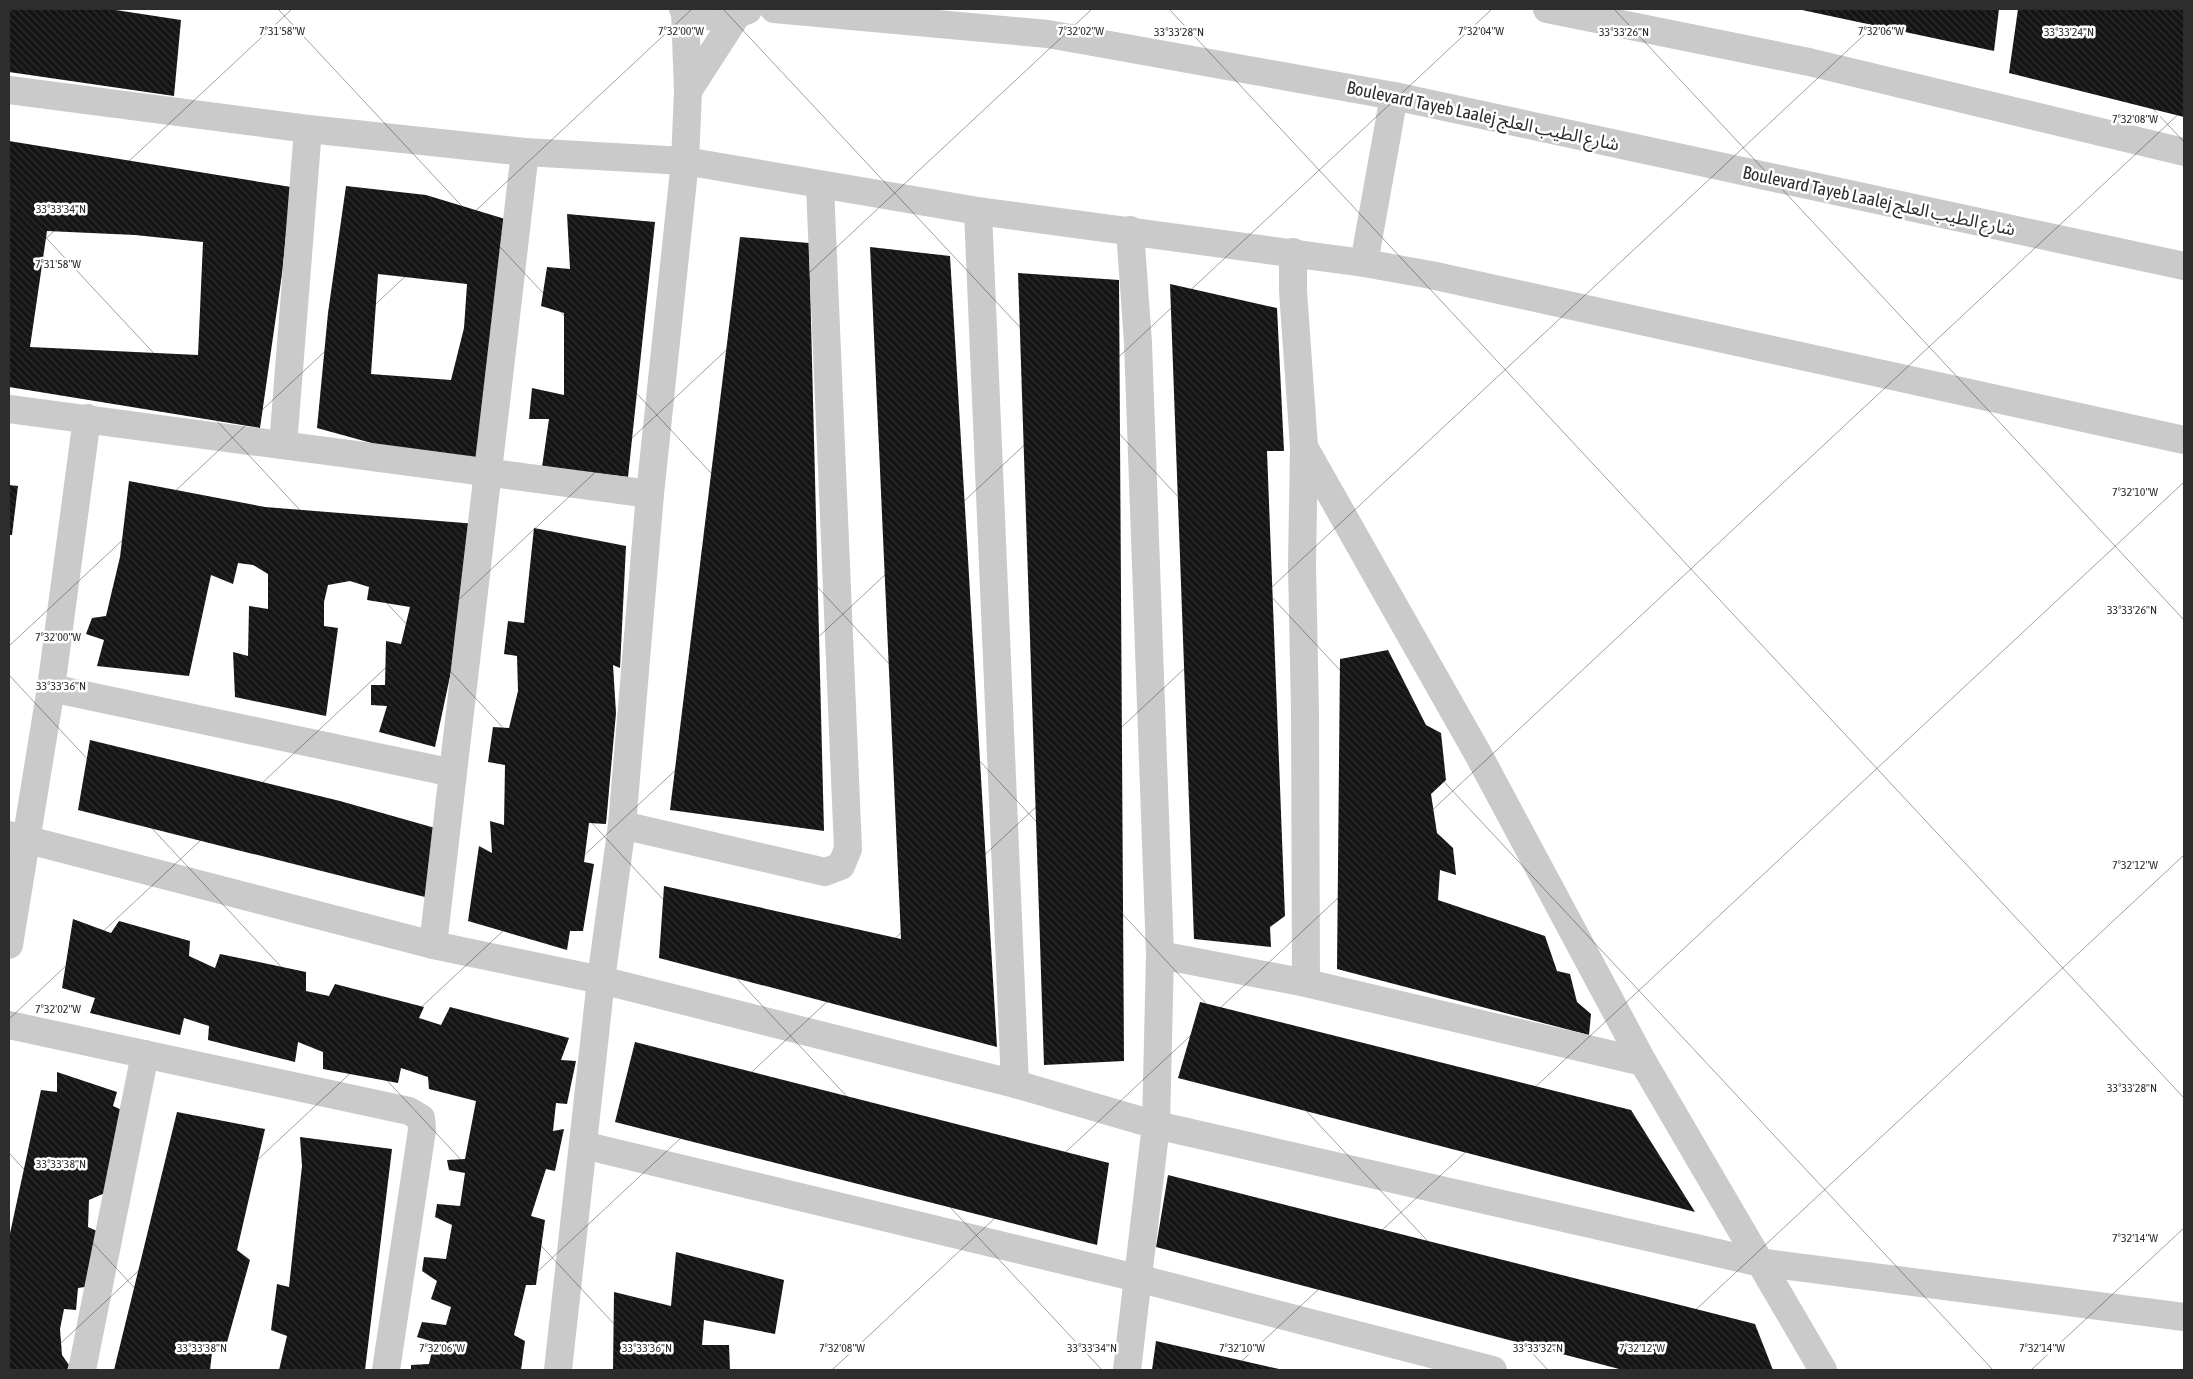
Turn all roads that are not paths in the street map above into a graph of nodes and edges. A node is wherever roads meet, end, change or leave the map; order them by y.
1 (774, 9) edge
2 (1547, 9) edge
3 (684, 10) edge
4 (744, 12) edge
5 (9, 90) edge
6 (688, 91) junction
7 (1394, 96) junction
8 (308, 129) junction
9 (525, 152) junction
10 (2184, 152) edge
11 (685, 162) junction
12 (820, 186) junction
13 (978, 211) junction
14 (1130, 230) junction
15 (1293, 252) junction
16 (1364, 263) junction
17 (2184, 266) edge
18 (9, 408) edge
19 (88, 418) junction
20 (2184, 440) edge
21 (283, 445) junction
22 (1304, 447) junction
23 (488, 472) junction
24 (650, 494) junction
25 (51, 688) junction
26 (453, 773) junction
27 (622, 824) junction
28 (18, 836) edge
29 (9, 945) edge
30 (433, 945) junction
31 (1160, 955) junction
32 (601, 980) junction
33 (1306, 983) junction
34 (9, 1025) edge
35 (145, 1054) junction
36 (1642, 1062) junction
37 (1015, 1084) junction
38 (1156, 1125) junction
39 (583, 1145) junction
40 (1757, 1262) junction
41 (1137, 1278) junction
42 (2184, 1317) edge
43 (1438, 1364) edge
44 (82, 1370) edge
45 (386, 1370) edge
46 (558, 1370) edge
47 (1127, 1370) edge
48 (1493, 1370) edge
49 (1823, 1370) edge

1 - 7 street, Boulevard Tayeb Laalej شارع الطيب العلج
2 - 10 street
3 - 4 street
3 - 6 street
4 - 6 street
5 - 8 street
6 - 11 street
7 - 16 street
7 - 17 street, Boulevard Tayeb Laalej شارع الطيب العلج
8 - 9 street
8 - 21 street
9 - 11 street
9 - 23 street
11 - 12 street
11 - 24 street
12 - 13 street
12 - 27 street
13 - 14 street
13 - 37 street
14 - 15 street
14 - 31 street
15 - 16 street
15 - 22 street
16 - 20 street
18 - 19 street
19 - 21 street
19 - 25 street
21 - 23 street
22 - 33 street
22 - 36 street
23 - 24 street
23 - 26 street
24 - 27 street
25 - 26 street
25 - 28 street
26 - 30 street
27 - 32 street
28 - 29 street
28 - 30 street
30 - 32 street
31 - 33 street
31 - 38 street
32 - 37 street
32 - 39 street
33 - 36 street
34 - 35 street
35 - 44 street
35 - 45 street
36 - 40 street
37 - 38 street
38 - 40 street
38 - 41 street
39 - 41 street
39 - 46 street
40 - 42 street
40 - 49 street
41 - 43 street
41 - 47 street
43 - 48 street

